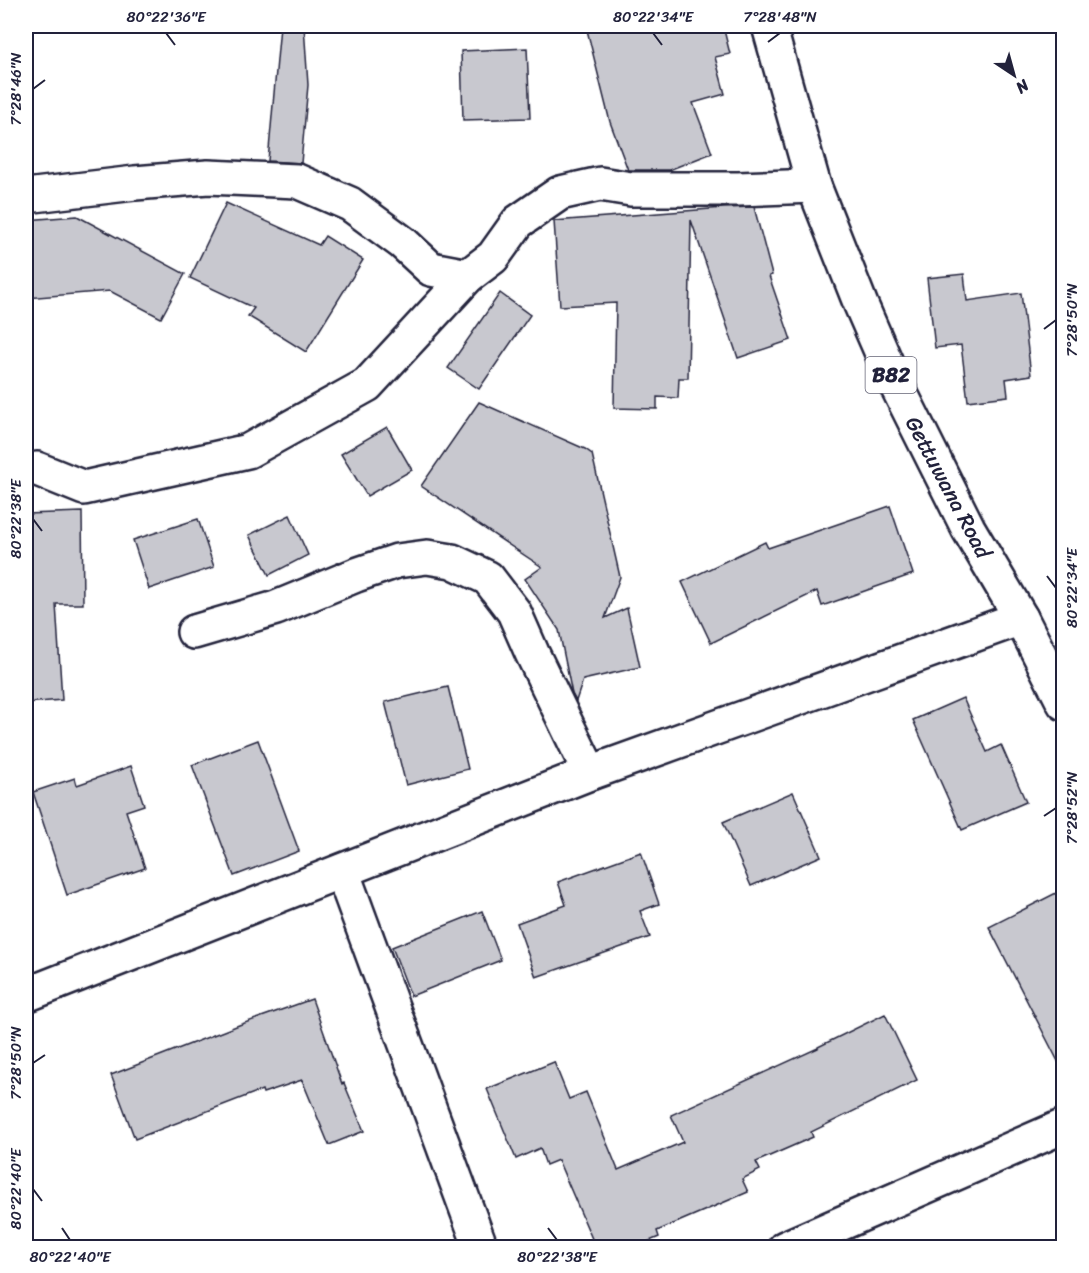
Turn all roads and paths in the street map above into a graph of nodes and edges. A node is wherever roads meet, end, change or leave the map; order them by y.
1 (769, 26) edge
2 (814, 186) junction
3 (26, 196) edge
4 (468, 276) junction
5 (37, 469) dead end
6 (1022, 618) junction
7 (194, 632) dead end
8 (1064, 703) edge
9 (590, 773) junction
10 (342, 871) junction
11 (26, 995) edge
12 (1064, 1126) edge
13 (482, 1248) edge
14 (785, 1248) edge

1 - 2 street, Gettuwana Road / B82
2 - 4 street
2 - 6 street, Gettuwana Road / B82
3 - 4 street
4 - 5 street
6 - 8 street, Gettuwana Road / B82
6 - 9 street
7 - 9 street
9 - 10 street
10 - 11 street
10 - 13 street
12 - 14 street

